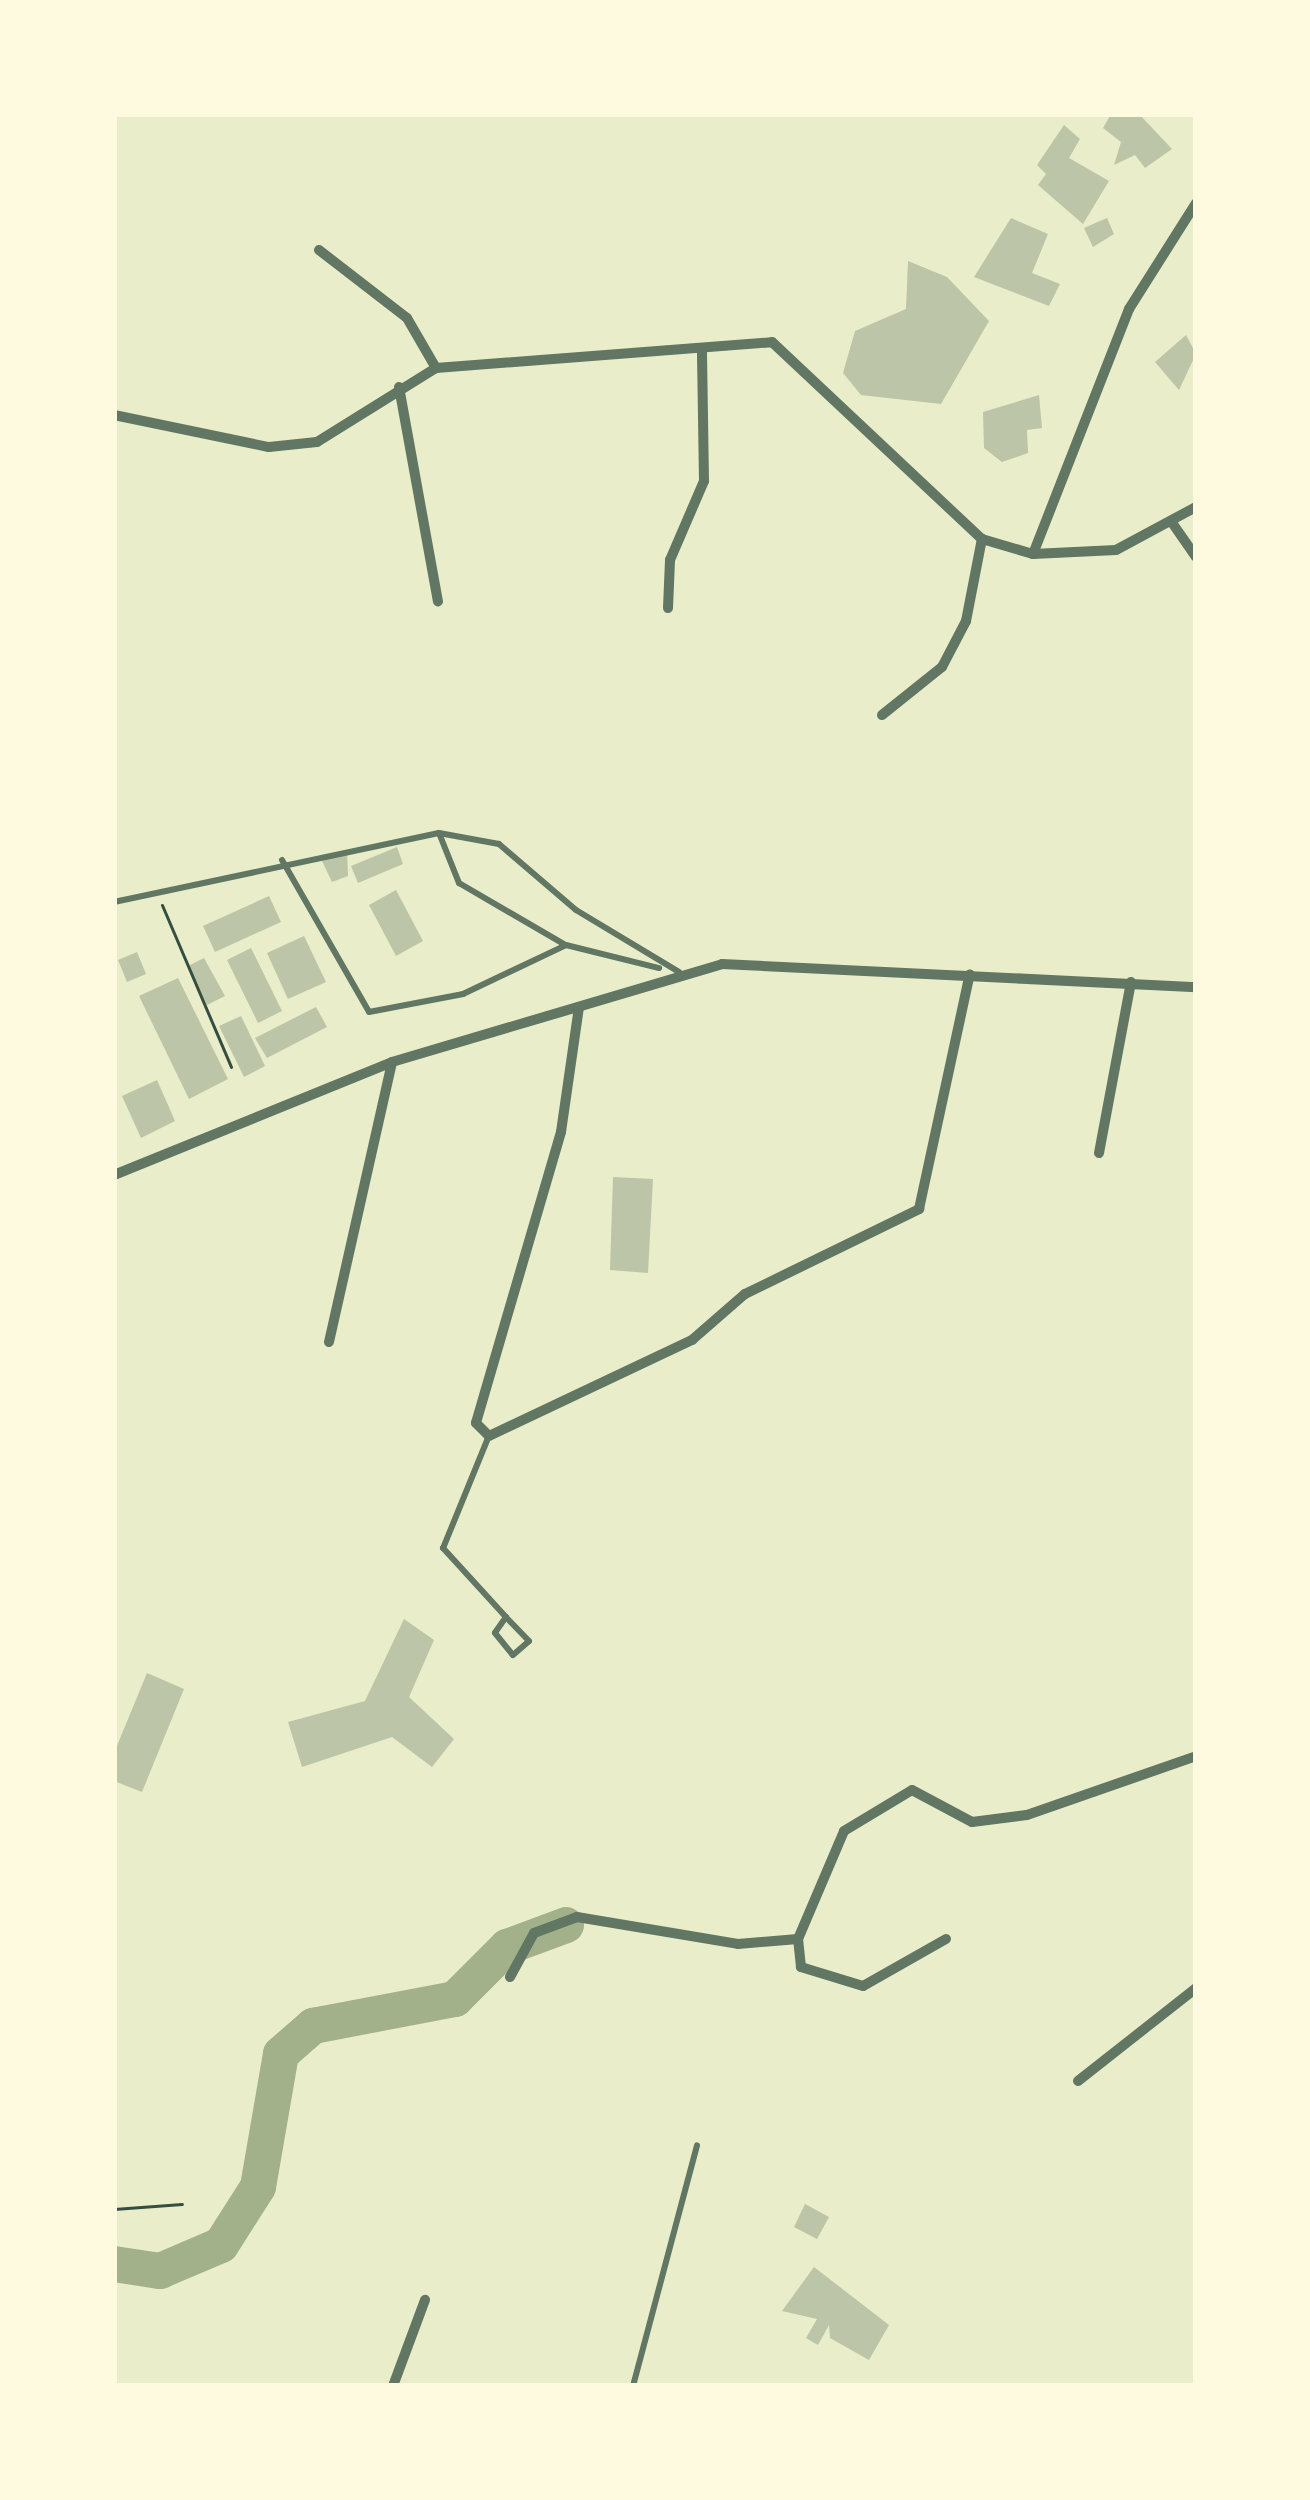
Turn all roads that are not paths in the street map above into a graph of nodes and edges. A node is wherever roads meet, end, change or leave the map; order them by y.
1 (1196, 202) edge
2 (319, 250) dead end
3 (702, 350) junction
4 (436, 368) junction
5 (399, 387) junction
6 (114, 415) edge
7 (1196, 507) edge
8 (1173, 524) junction
9 (982, 539) junction
10 (1033, 554) junction
11 (1196, 557) edge
12 (438, 601) dead end
13 (668, 608) dead end
14 (882, 715) dead end
15 (439, 833) junction
16 (282, 860) junction
17 (114, 902) edge
18 (566, 945) junction
19 (662, 968) junction
20 (679, 972) junction
21 (970, 974) junction
22 (1131, 982) junction
23 (1196, 986) edge
24 (579, 1007) junction
25 (392, 1062) junction
26 (1099, 1153) dead end
27 (114, 1175) edge
28 (329, 1342) dead end
29 (489, 1436) junction
30 (506, 1617) junction
31 (1196, 1756) edge
32 (798, 1939) junction
33 (946, 1939) dead end
34 (510, 1977) dead end
35 (1196, 1988) edge
36 (1078, 2080) dead end
37 (697, 2145) dead end
38 (425, 2300) dead end
39 (393, 2386) edge
40 (633, 2386) edge

1 - 10 street
2 - 4 street
3 - 4 street
3 - 9 street
3 - 13 street
4 - 5 street
5 - 6 street
5 - 12 street
7 - 8 street
8 - 10 street
8 - 11 street
9 - 10 street
9 - 14 street
15 - 16 lane
15 - 18 lane
15 - 19 lane
16 - 17 lane
16 - 18 lane
18 - 19 lane
19 - 20 lane
20 - 21 street
20 - 24 street
21 - 22 street
21 - 29 street
22 - 23 street
22 - 26 street
24 - 25 street
24 - 29 street
25 - 27 street
25 - 28 street
29 - 30 lane
30 - 30 lane
31 - 32 street
32 - 33 street
32 - 34 street
35 - 36 street
37 - 40 lane
38 - 39 street

